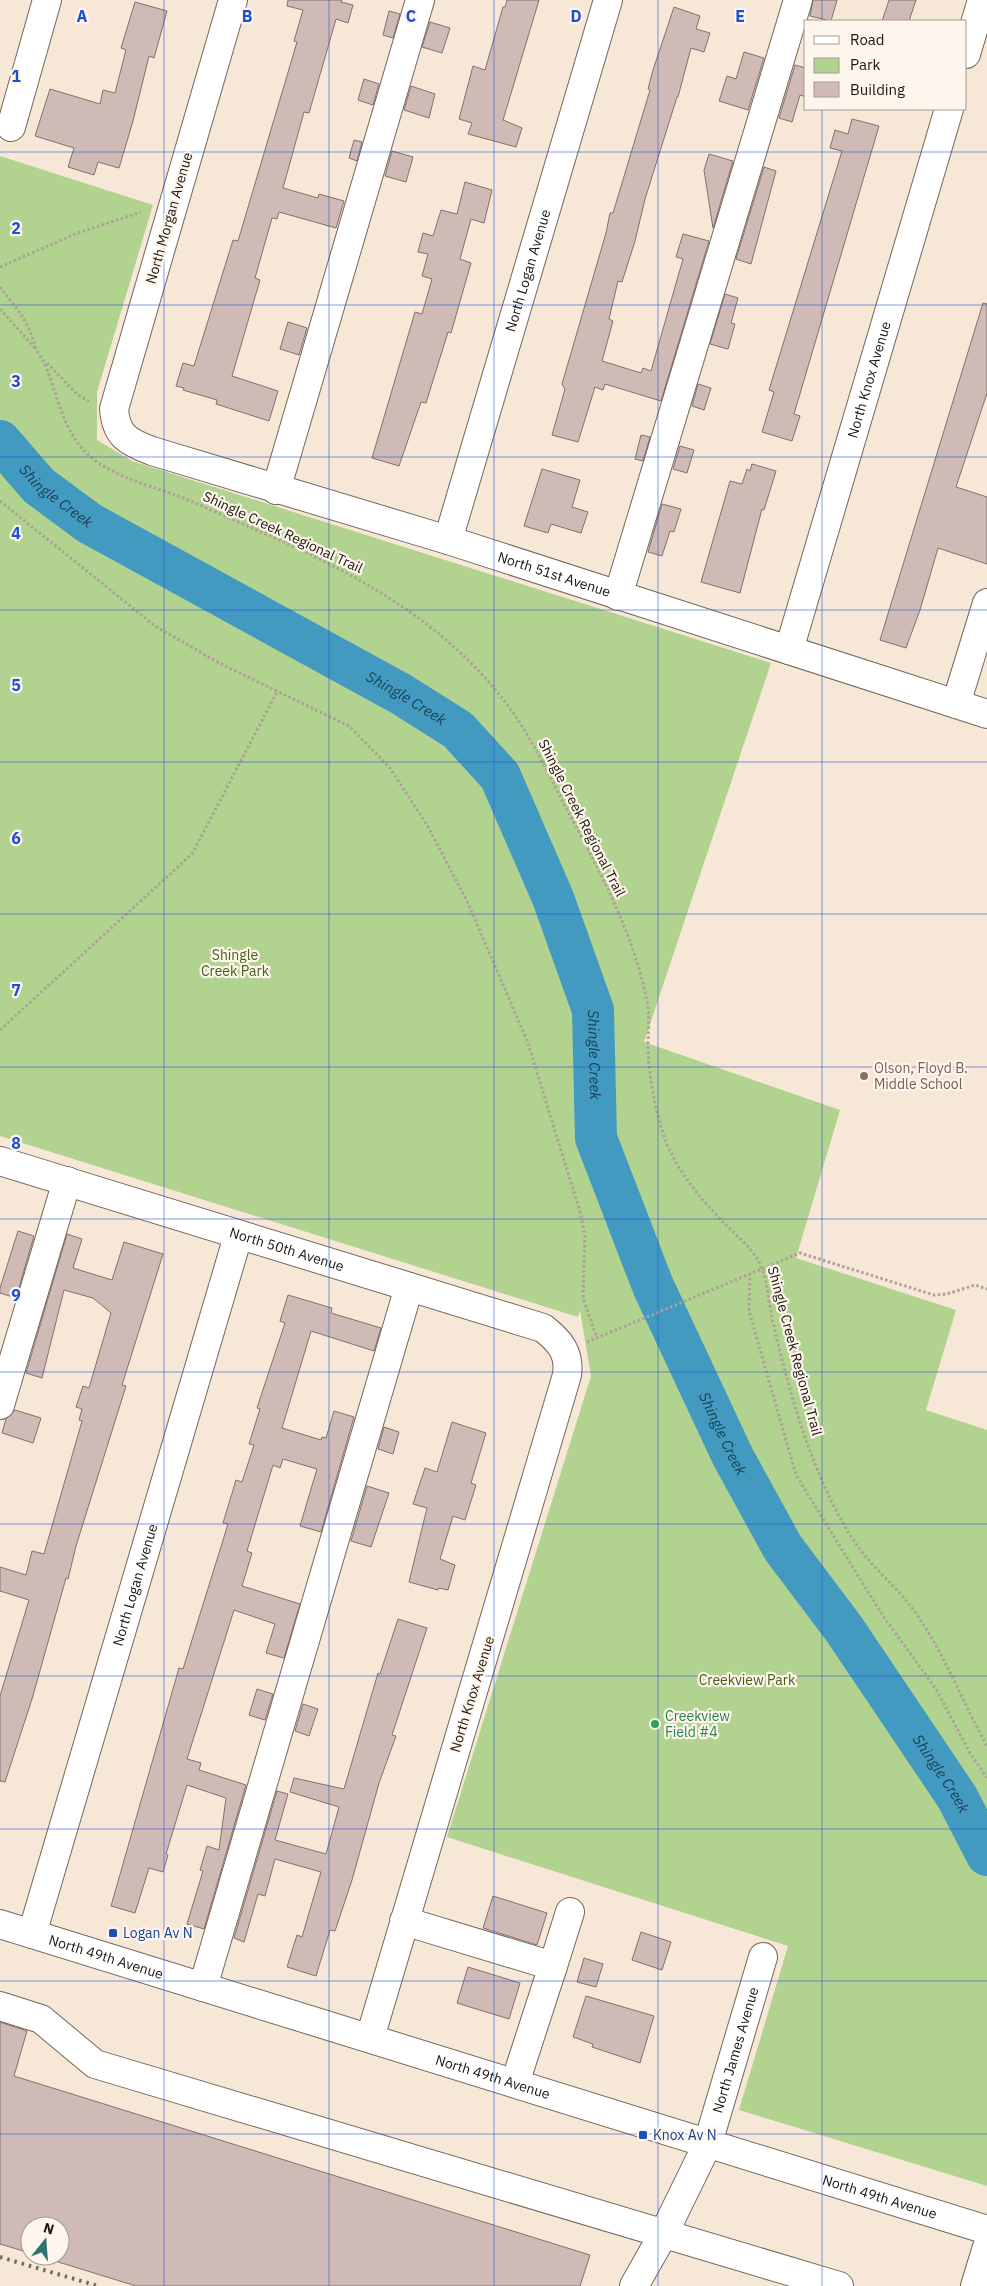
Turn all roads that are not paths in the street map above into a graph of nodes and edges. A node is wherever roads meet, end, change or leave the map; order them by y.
1 (47, 0) edge
2 (233, 0) edge
3 (420, 0) edge
4 (608, 0) edge
5 (798, 0) edge
6 (982, 0) edge
7 (967, 51) edge
8 (950, 110) edge
9 (11, 127) dead end
10 (122, 434) joint
11 (276, 490) junction
12 (448, 540) junction
13 (618, 596) junction
14 (987, 603) edge
15 (789, 650) junction
16 (956, 704) junction
17 (987, 714) edge
18 (0, 1161) edge
19 (68, 1181) junction
20 (238, 1236) junction
21 (409, 1287) junction
22 (575, 1347) joint
23 (0, 1405) edge
24 (570, 1912) dead end
25 (404, 1921) junction
26 (0, 1924) edge
27 (32, 1934) junction
28 (763, 1957) dead end
29 (553, 1966) junction
30 (203, 1987) junction
31 (0, 2006) edge
32 (370, 2038) junction
33 (515, 2083) junction
34 (708, 2143) junction
35 (987, 2230) edge
36 (664, 2234) junction
37 (987, 2247) edge
38 (634, 2286) edge
39 (839, 2286) edge
40 (975, 2286) edge

1 - 9 street
2 - 10 street, North Morgan Avenue
3 - 11 street
4 - 12 street, North Logan Avenue
5 - 13 street
6 - 7 street
8 - 15 street, North Knox Avenue
10 - 11 street, North 51st Avenue
11 - 12 street, North 51st Avenue
12 - 13 street, North 51st Avenue
13 - 15 street, North 51st Avenue
14 - 16 street
15 - 16 street, North 51st Avenue
16 - 17 street, North 51st Avenue
18 - 19 street, North 50th Avenue
19 - 20 street, North 50th Avenue
19 - 23 street
20 - 21 street, North 50th Avenue
20 - 27 street, North Logan Avenue
21 - 22 street, North 50th Avenue
21 - 30 street
22 - 25 street, North Knox Avenue
24 - 29 street
25 - 29 street
25 - 32 street, North Knox Avenue
26 - 27 street, North 49th Avenue
27 - 30 street, North 49th Avenue
28 - 34 street, North James Avenue
29 - 33 street
30 - 32 street, North 49th Avenue
31 - 36 street
32 - 33 street, North 49th Avenue
33 - 34 street, North 49th Avenue
34 - 35 street, North 49th Avenue
34 - 36 street, North James Avenue
36 - 38 street, North James Avenue
36 - 39 street
37 - 40 street

